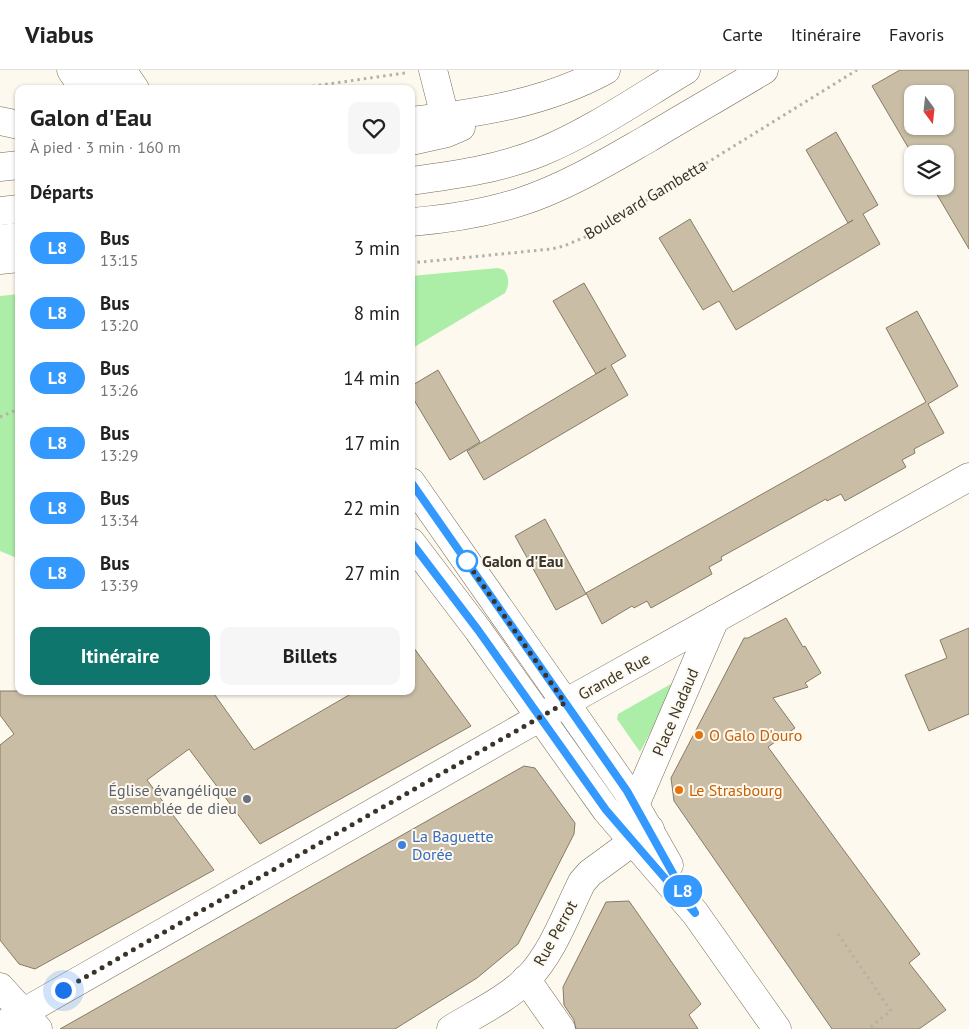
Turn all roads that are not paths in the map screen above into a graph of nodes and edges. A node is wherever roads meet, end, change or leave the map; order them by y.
1 (72, 70) edge
2 (92, 70) edge
3 (122, 70) edge
4 (606, 70) edge
5 (686, 70) edge
6 (764, 70) edge
7 (421, 71) edge
8 (81, 85) edge
9 (102, 85) edge
10 (132, 85) edge
11 (518, 104) junction
12 (445, 117) junction
13 (0, 121) edge
14 (415, 121) edge
15 (15, 124) edge
16 (415, 140) edge
17 (15, 165) edge
18 (0, 167) edge
19 (415, 180) edge
20 (15, 209) edge
21 (0, 211) edge
22 (415, 222) edge
23 (15, 237) edge
24 (0, 239) edge
25 (15, 258) edge
26 (0, 260) edge
27 (969, 477) edge
28 (415, 488) edge
29 (415, 547) edge
30 (715, 619) junction
31 (565, 703) junction
32 (540, 717) junction
33 (635, 805) junction
34 (642, 835) junction
35 (526, 979) junction
36 (0, 987) edge
37 (31, 1020) edge
38 (0, 1027) edge
39 (452, 1029) edge
40 (561, 1029) edge
41 (776, 1029) edge

1 - 8 main road
2 - 9 main road
3 - 10 main road
4 - 11 main road
5 - 19 main road
6 - 22 main road
7 - 12 main road
11 - 12 main road
11 - 16 main road
12 - 14 main road
13 - 15 main road
17 - 18 main road
20 - 21 main road
23 - 24 main road
25 - 26 main road
27 - 30 main road, Grande Rue
28 - 31 main road
29 - 32 main road
30 - 31 main road, Grande Rue
30 - 33 main road, Place Nadaud
31 - 32 main road, Grande Rue
31 - 33 main road
32 - 34 main road
32 - 37 main road, Grande Rue
33 - 34 main road
34 - 35 main road, Rue Perrot
34 - 41 main road
35 - 39 main road, Rue Perrot
35 - 40 main road
36 - 37 main road
37 - 38 main road, Grande Rue

